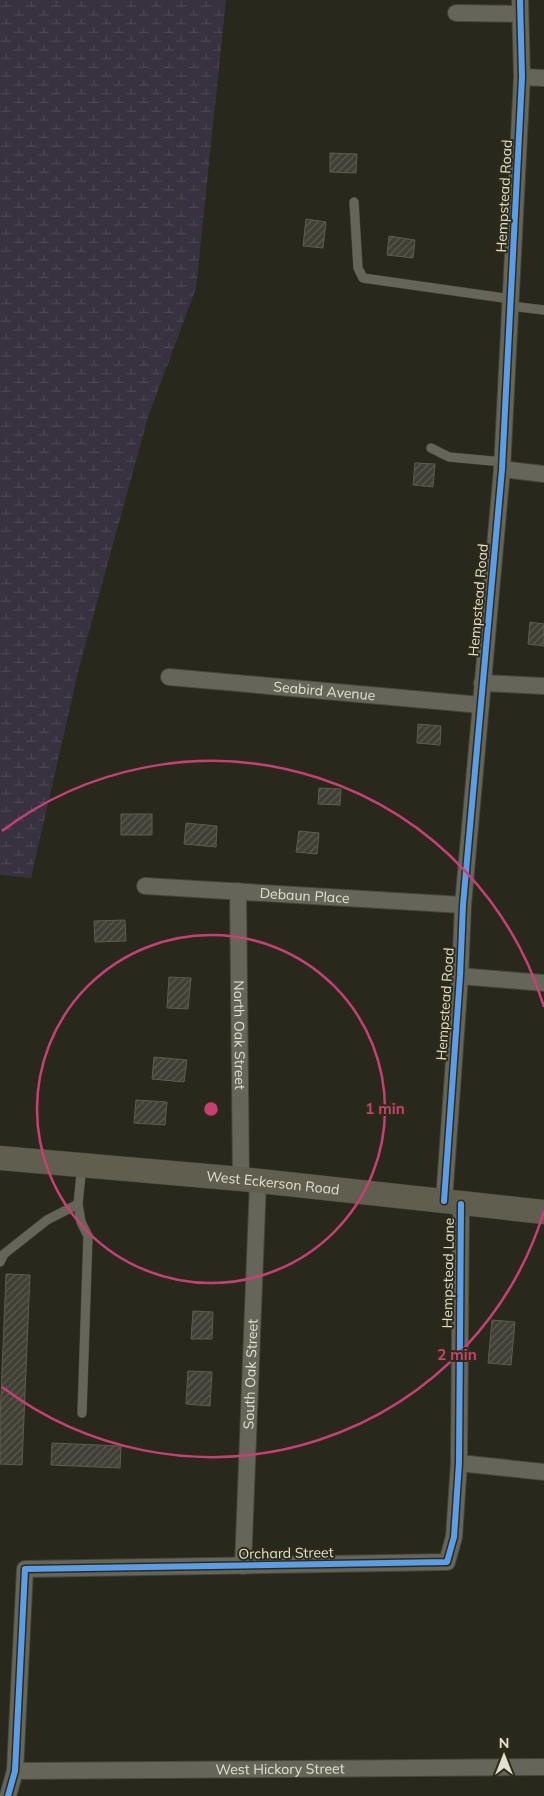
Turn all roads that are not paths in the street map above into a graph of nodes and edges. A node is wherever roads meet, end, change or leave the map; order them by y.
1 (520, 7) edge
2 (456, 13) dead end
3 (522, 77) junction
4 (544, 78) edge
5 (354, 202) dead end
6 (511, 303) junction
7 (544, 310) edge
8 (431, 448) dead end
9 (503, 466) junction
10 (544, 474) edge
11 (169, 677) dead end
12 (482, 683) junction
13 (544, 686) edge
14 (481, 705) junction
15 (145, 886) dead end
16 (238, 890) junction
17 (463, 905) junction
18 (460, 976) junction
19 (544, 983) edge
20 (0, 1158) edge
21 (82, 1165) junction
22 (249, 1180) junction
23 (453, 1203) junction
24 (78, 1204) junction
25 (544, 1212) edge
26 (0, 1262) edge
27 (82, 1413) dead end
28 (459, 1463) junction
29 (544, 1472) edge
30 (243, 1566) junction
31 (544, 1767) edge
32 (15, 1770) junction
33 (8, 1796) edge

1 - 2 street
1 - 3 street, Hempstead Road
3 - 4 street
3 - 6 street, Hempstead Road
5 - 6 lane
6 - 7 lane
6 - 9 street, Hempstead Road
8 - 9 lane
9 - 10 street
9 - 12 street, Hempstead Road
11 - 14 street, Seabird Avenue
12 - 13 street
12 - 14 street, Hempstead Road
14 - 17 street, Hempstead Road
15 - 16 street, Debaun Place
16 - 17 street, Debaun Place
16 - 22 street, North Oak Street
17 - 18 street, Hempstead Road
18 - 19 street
18 - 23 street, Hempstead Road
20 - 21 street, West Eckerson Road
21 - 22 street, West Eckerson Road
21 - 24 lane
22 - 23 street, West Eckerson Road
22 - 30 street, South Oak Street
23 - 25 street, West Eckerson Road
23 - 28 street, Hempstead Lane
24 - 26 lane
24 - 27 lane
28 - 29 street
28 - 30 street, Orchard Street
30 - 32 street, Orchard Street
31 - 32 street, West Hickory Street
32 - 33 street

